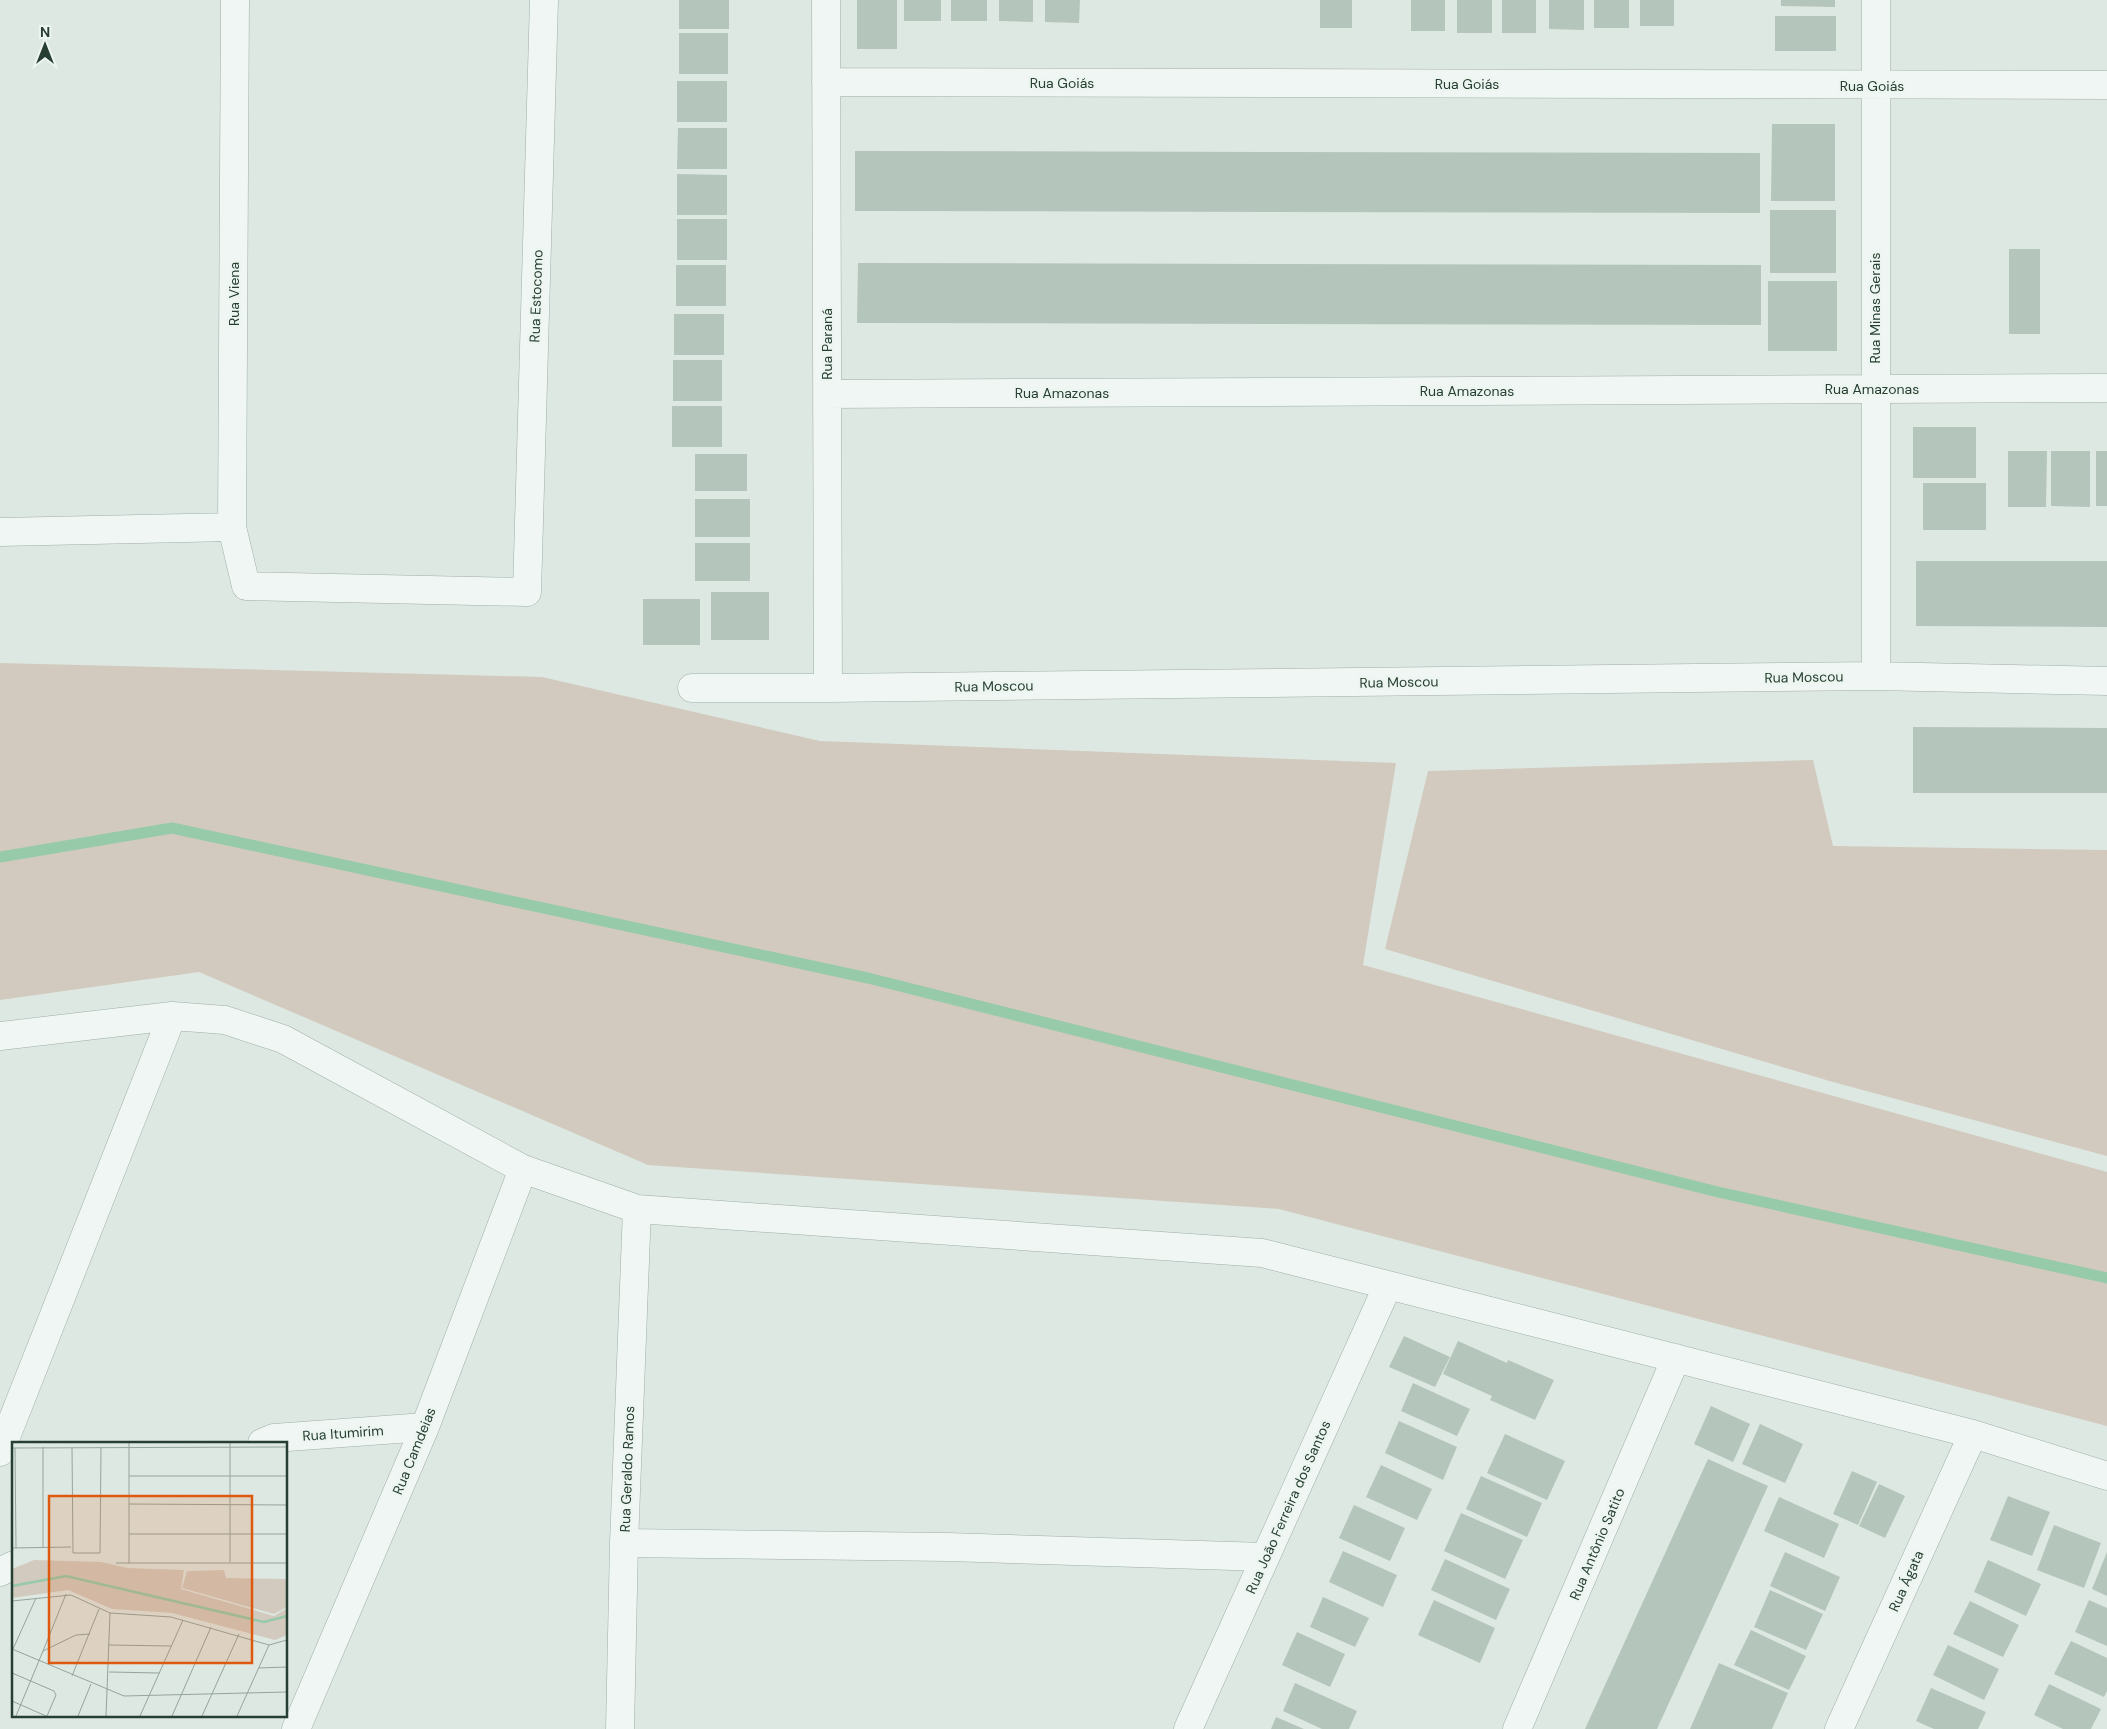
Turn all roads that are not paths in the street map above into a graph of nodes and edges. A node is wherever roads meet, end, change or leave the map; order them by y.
1 (235, 0) edge
2 (544, 0) edge
3 (826, 0) edge
4 (1876, 0) edge
5 (826, 82) junction
6 (1876, 86) junction
7 (2107, 86) edge
8 (2107, 388) edge
9 (1875, 389) junction
10 (827, 394) junction
11 (232, 527) junction
12 (0, 532) edge
13 (246, 586) joint
14 (1876, 676) junction
15 (2107, 681) edge
16 (692, 688) dead end
17 (828, 688) junction
18 (172, 1016) junction
19 (0, 1036) edge
20 (522, 1169) junction
21 (637, 1209) junction
22 (1388, 1285) junction
23 (1676, 1358) junction
24 (425, 1427) junction
25 (1972, 1434) junction
26 (264, 1442) edge
27 (0, 1452) edge
28 (2107, 1476) edge
29 (624, 1543) junction
30 (1266, 1557) junction
31 (12, 1566) edge
32 (0, 1572) edge
33 (296, 1729) edge
34 (620, 1729) edge
35 (1188, 1729) edge
36 (1517, 1729) edge
37 (1839, 1729) edge

1 - 11 street, Rua Viena
2 - 13 street, Rua Estocomo
3 - 5 street, Rua Paraná
4 - 6 street, Rua Minas Gerais
5 - 6 street, Rua Goiás
5 - 10 street, Rua Paraná
6 - 7 street, Rua Goiás
6 - 9 street, Rua Minas Gerais
8 - 9 street, Rua Amazonas
9 - 10 street, Rua Amazonas
9 - 14 street, Rua Minas Gerais
10 - 17 street, Rua Paraná
11 - 12 street
11 - 13 street, Rua Viena
14 - 15 street, Rua Moscou
14 - 17 street, Rua Moscou
16 - 17 street, Rua Moscou
18 - 19 street
18 - 20 street
18 - 27 street
20 - 21 street
20 - 24 street, Rua Camdeias
21 - 22 street
21 - 29 street, Rua Geraldo Ramos
22 - 23 street
22 - 30 street, Rua João Ferreira dos Santos
23 - 25 street
23 - 36 street, Rua Antônio Satito
24 - 26 street, Rua Itumirim
24 - 33 street, Rua Camdeias
25 - 28 street
25 - 37 street, Rua Ágata
29 - 30 street
29 - 34 street, Rua Geraldo Ramos
30 - 35 street, Rua João Ferreira dos Santos
31 - 32 street

